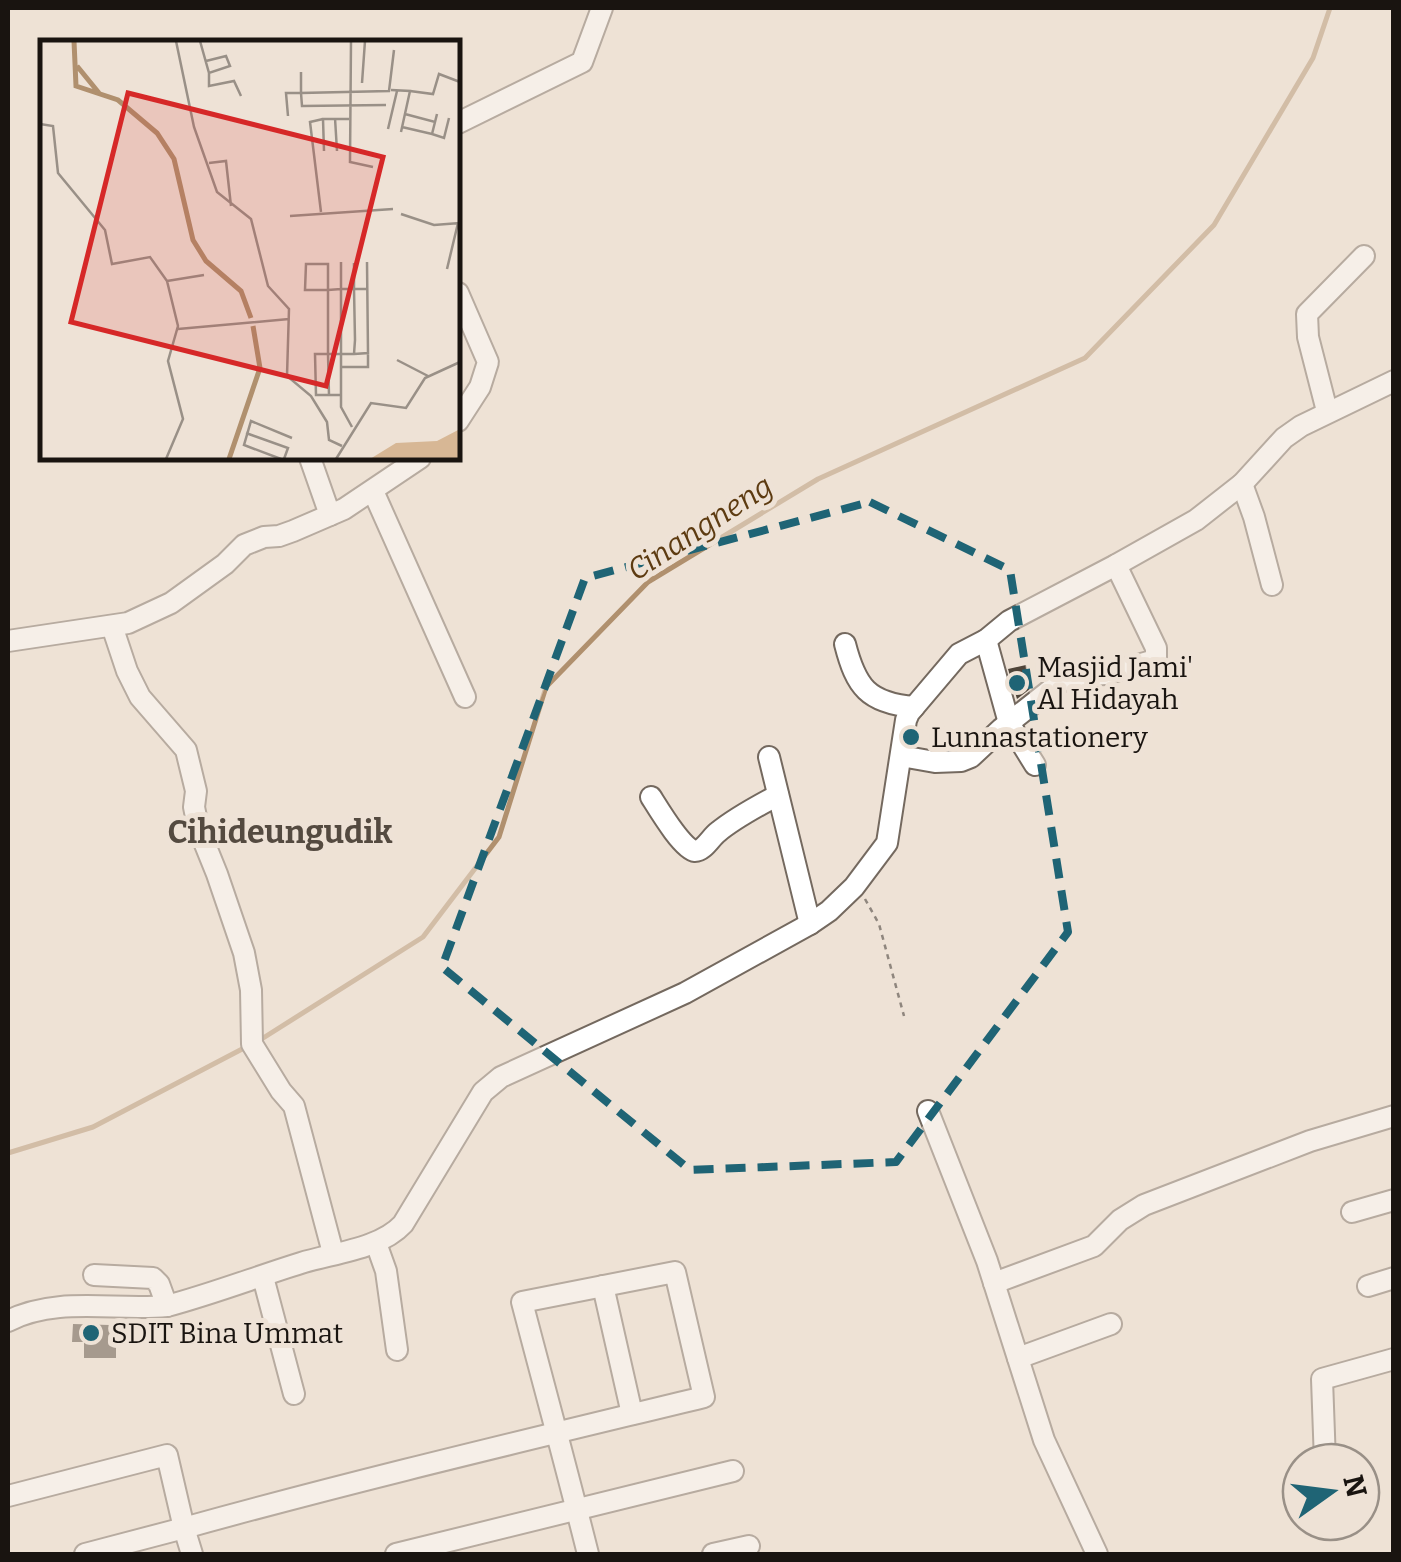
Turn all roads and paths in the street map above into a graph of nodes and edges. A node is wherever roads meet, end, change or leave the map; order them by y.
1 (602, 8) edge
2 (460, 121) edge
3 (1364, 256) dead end
4 (460, 298) edge
5 (1394, 381) edge
6 (1327, 412) junction
7 (460, 418) edge
8 (311, 460) edge
9 (417, 460) edge
10 (1242, 484) junction
11 (373, 491) junction
12 (330, 516) junction
13 (1116, 565) junction
14 (1272, 586) dead end
15 (112, 626) junction
16 (986, 640) junction
17 (8, 641) edge
18 (846, 644) dead end
19 (464, 697) dead end
20 (914, 706) junction
21 (1009, 722) junction
22 (901, 756) junction
23 (769, 757) dead end
24 (1035, 765) dead end
25 (778, 795) junction
26 (650, 797) dead end
27 (854, 887) junction
28 (810, 924) junction
29 (904, 1016) dead end
30 (928, 1111) dead end
31 (1394, 1116) edge
32 (1394, 1200) edge
33 (1352, 1212) dead end
34 (376, 1243) junction
35 (333, 1253) junction
36 (94, 1275) dead end
37 (263, 1277) junction
38 (1394, 1278) edge
39 (994, 1283) junction
40 (603, 1286) junction
41 (1368, 1286) dead end
42 (167, 1306) junction
43 (8, 1320) edge
44 (1111, 1324) dead end
45 (397, 1350) dead end
46 (1018, 1358) junction
47 (1394, 1359) edge
48 (294, 1394) dead end
49 (632, 1414) junction
50 (556, 1432) junction
51 (1324, 1442) edge
52 (733, 1472) dead end
53 (8, 1496) edge
54 (577, 1510) junction
55 (184, 1528) junction
56 (749, 1546) dead end
57 (85, 1554) edge
58 (192, 1554) edge
59 (396, 1554) edge
60 (588, 1554) edge
61 (713, 1554) edge
62 (1097, 1554) edge

1 - 2 street
3 - 6 street
4 - 7 street
5 - 6 street
6 - 10 street
8 - 12 street
9 - 11 street
10 - 13 street
10 - 14 street
11 - 12 street
11 - 19 street
12 - 15 street
13 - 16 street
13 - 21 street
15 - 17 street
15 - 35 street
16 - 20 street
16 - 21 street
18 - 20 street
20 - 22 street
21 - 22 street
21 - 24 street
22 - 27 street
23 - 25 street
25 - 26 street
25 - 28 street
27 - 28 street
27 - 29 path
28 - 34 street
30 - 39 street
31 - 39 street
32 - 33 street
34 - 35 street
34 - 45 street
35 - 37 street
36 - 42 street
37 - 42 street
37 - 48 street
38 - 41 street
39 - 46 street
40 - 49 street
40 - 49 street
40 - 50 street
42 - 43 street
44 - 46 street
46 - 62 street
47 - 51 street
49 - 50 street
50 - 54 street
50 - 55 street
52 - 54 street
53 - 55 street
54 - 59 street
54 - 60 street
55 - 57 street
55 - 58 street
56 - 61 street

